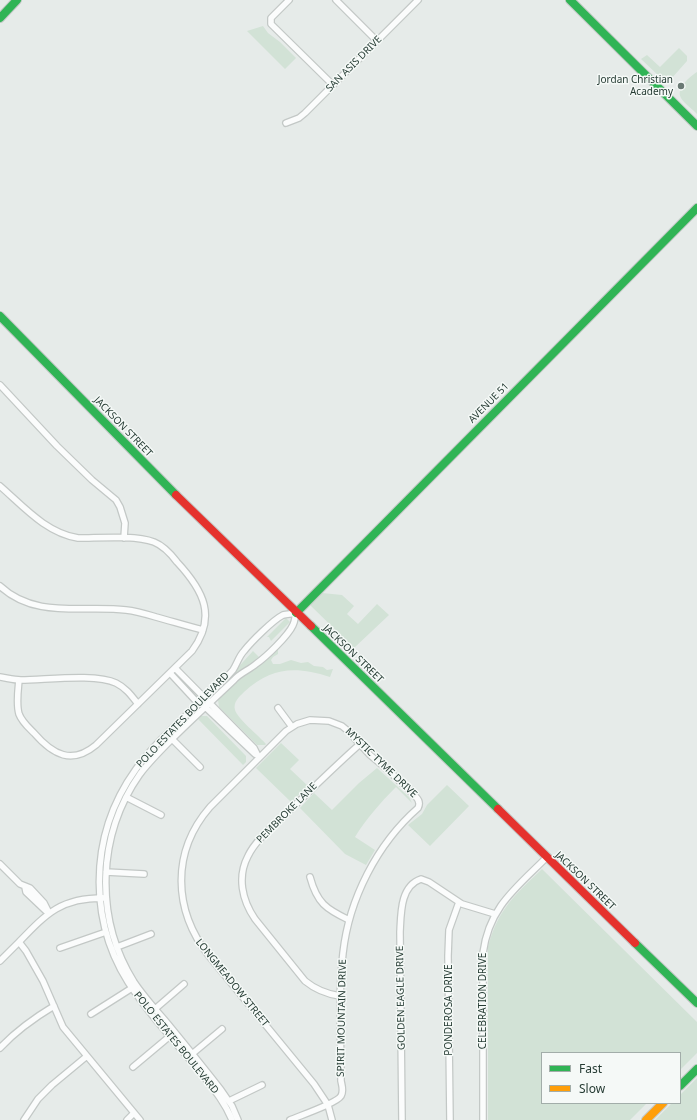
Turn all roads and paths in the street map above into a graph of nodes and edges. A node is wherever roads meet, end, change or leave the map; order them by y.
1 (18, 0) edge
2 (289, 0) edge
3 (336, 0) edge
4 (418, 0) edge
5 (570, 0) edge
6 (0, 18) edge
7 (377, 41) junction
8 (333, 85) junction
9 (286, 123) dead end
10 (697, 126) edge
11 (697, 208) edge
12 (0, 316) edge
13 (0, 385) edge
14 (0, 486) edge
15 (124, 538) junction
16 (0, 586) edge
17 (296, 613) junction
18 (203, 630) junction
19 (175, 668) junction
20 (170, 673) junction
21 (0, 677) edge
22 (19, 680) junction
23 (205, 702) junction
24 (138, 704) junction
25 (278, 708) dead end
26 (292, 727) junction
27 (172, 739) junction
28 (360, 744) junction
29 (259, 758) junction
30 (200, 767) dead end
31 (126, 797) junction
32 (419, 802) joint
33 (161, 815) dead end
34 (546, 857) junction
35 (0, 864) edge
36 (106, 872) junction
37 (144, 874) dead end
38 (310, 878) dead end
39 (103, 898) junction
40 (459, 902) junction
41 (49, 913) junction
42 (495, 914) junction
43 (349, 920) junction
44 (106, 932) junction
45 (151, 934) dead end
46 (19, 942) junction
47 (117, 947) junction
48 (60, 948) dead end
49 (0, 961) edge
50 (184, 984) dead end
51 (132, 988) junction
52 (340, 996) junction
53 (697, 1003) edge
54 (54, 1006) junction
55 (155, 1009) junction
56 (91, 1014) dead end
57 (222, 1029) dead end
58 (170, 1036) junction
59 (0, 1048) edge
60 (192, 1054) junction
61 (87, 1056) junction
62 (132, 1068) dead end
63 (697, 1069) edge
64 (262, 1085) dead end
65 (681, 1085) edge
66 (229, 1101) junction
67 (662, 1104) edge
68 (328, 1105) junction
69 (134, 1113) junction
70 (24, 1120) edge
71 (127, 1120) edge
72 (140, 1120) edge
73 (232, 1120) edge
74 (238, 1120) edge
75 (290, 1120) edge
76 (332, 1120) edge
77 (402, 1120) edge
78 (450, 1120) edge
79 (483, 1120) edge
80 (646, 1120) edge

1 - 6 main road
2 - 8 street
3 - 7 street
4 - 7 street, SAN ASIS DRIVE
5 - 10 main road
7 - 8 street, SAN ASIS DRIVE
8 - 9 street, SAN ASIS DRIVE
11 - 17 main road, AVENUE 51
12 - 17 main road, JACKSON STREET
13 - 15 street
14 - 15 street
15 - 18 street
16 - 18 street
17 - 23 street, POLO ESTATES BOULEVARD
17 - 23 street, POLO ESTATES BOULEVARD
17 - 34 main road, JACKSON STREET
18 - 19 street
19 - 20 street
19 - 23 street
20 - 23 street
20 - 24 street
21 - 22 street
22 - 24 street
22 - 24 street
23 - 27 street, POLO ESTATES BOULEVARD
23 - 29 street
23 - 39 street, POLO ESTATES BOULEVARD
25 - 26 street
26 - 28 street, MYSTIC TYME DRIVE
26 - 29 street, MYSTIC TYME DRIVE
27 - 30 street
27 - 31 street, POLO ESTATES BOULEVARD
28 - 32 street, MYSTIC TYME DRIVE
28 - 52 street, PEMBROKE LANE
29 - 68 street, LONGMEADOW STREET
31 - 33 street
31 - 36 street, POLO ESTATES BOULEVARD
32 - 43 street, SPIRIT MOUNTAIN DRIVE
34 - 42 street, CELEBRATION DRIVE
34 - 53 main road, JACKSON STREET
35 - 41 street
36 - 37 street
36 - 39 street, POLO ESTATES BOULEVARD
38 - 43 street
39 - 41 street
39 - 44 street, POLO ESTATES BOULEVARD
39 - 47 street, POLO ESTATES BOULEVARD
40 - 42 street
40 - 77 street, GOLDEN EAGLE DRIVE
40 - 78 street, PONDEROSA DRIVE
41 - 46 street
42 - 79 street, CELEBRATION DRIVE
43 - 52 street, SPIRIT MOUNTAIN DRIVE
44 - 48 street
44 - 51 street, POLO ESTATES BOULEVARD
45 - 47 street
46 - 49 street
46 - 54 street
47 - 55 street, POLO ESTATES BOULEVARD
50 - 55 street
51 - 56 street
51 - 58 street, POLO ESTATES BOULEVARD
52 - 68 street, SPIRIT MOUNTAIN DRIVE
54 - 59 street
54 - 61 street
55 - 60 street, POLO ESTATES BOULEVARD
57 - 60 street
58 - 62 street
58 - 73 street, POLO ESTATES BOULEVARD
60 - 66 street, POLO ESTATES BOULEVARD
61 - 69 street
61 - 70 street
63 - 65 main road
64 - 66 street
66 - 74 street, POLO ESTATES BOULEVARD
67 - 80 main road
68 - 75 street
68 - 76 street, LONGMEADOW STREET
69 - 71 street
69 - 72 street

